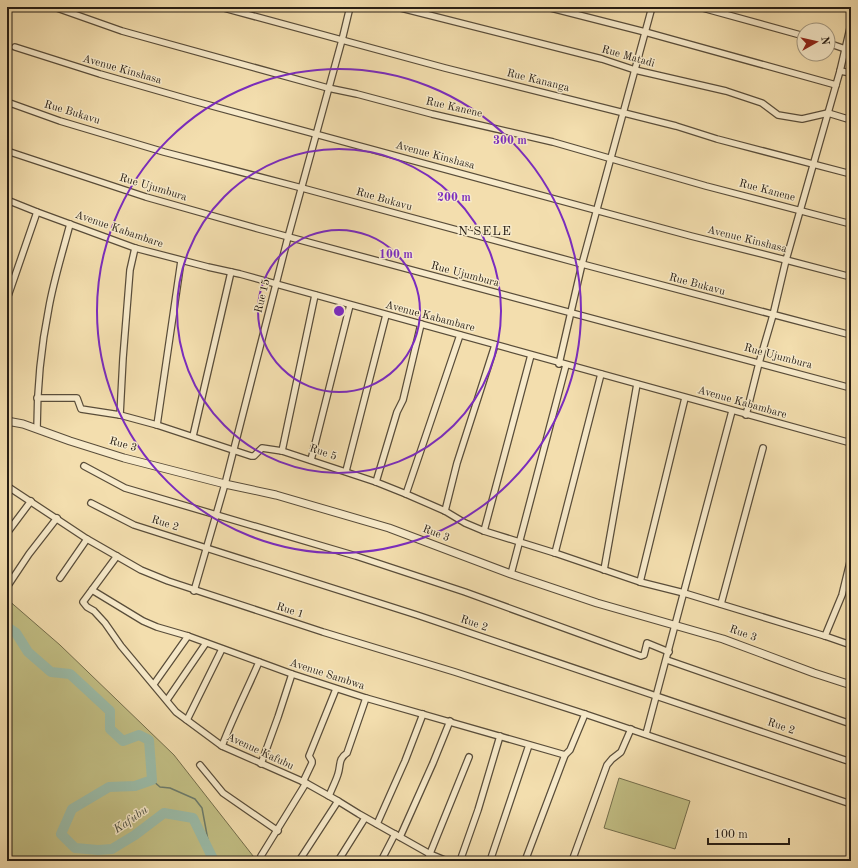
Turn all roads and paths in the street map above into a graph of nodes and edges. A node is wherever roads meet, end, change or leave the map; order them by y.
1 (54, 7) edge
2 (220, 7) edge
3 (350, 7) edge
4 (396, 7) edge
5 (547, 7) edge
6 (652, 7) edge
7 (699, 7) edge
8 (851, 24) edge
9 (645, 32) junction
10 (796, 34) edge
11 (342, 40) junction
12 (836, 46) edge
13 (15, 47) dead end
14 (848, 50) edge
15 (635, 70) junction
16 (840, 71) junction
17 (851, 73) edge
18 (836, 85) junction
19 (328, 88) junction
20 (7, 102) edge
21 (624, 113) junction
22 (828, 113) junction
23 (851, 120) edge
24 (317, 134) junction
25 (7, 151) edge
26 (612, 159) junction
27 (813, 164) junction
28 (851, 174) edge
29 (302, 188) junction
30 (7, 200) edge
31 (597, 210) junction
32 (800, 210) junction
33 (37, 212) junction
34 (70, 224) junction
35 (851, 224) edge
36 (288, 237) junction
37 (135, 248) junction
38 (181, 260) junction
39 (786, 260) junction
40 (582, 264) junction
41 (231, 272) junction
42 (851, 277) edge
43 (277, 285) junction
44 (315, 295) junction
45 (7, 298) edge
46 (350, 305) junction
47 (571, 314) junction
48 (386, 315) junction
49 (772, 315) junction
50 (421, 324) junction
51 (460, 335) junction
52 (851, 335) edge
53 (495, 345) junction
54 (531, 355) junction
55 (759, 363) junction
56 (560, 364) junction
57 (566, 365) junction
58 (601, 374) junction
59 (637, 384) junction
60 (851, 388) edge
61 (37, 398) junction
62 (685, 398) junction
63 (732, 411) junction
64 (746, 415) junction
65 (120, 416) junction
66 (7, 421) edge
67 (157, 425) junction
68 (37, 429) junction
69 (193, 436) junction
70 (851, 444) edge
71 (763, 448) dead end
72 (233, 451) junction
73 (282, 451) junction
74 (311, 460) junction
75 (84, 466) dead end
76 (346, 471) junction
77 (376, 482) junction
78 (225, 484) junction
79 (7, 486) edge
80 (406, 494) junction
81 (31, 501) junction
82 (91, 503) dead end
83 (444, 511) junction
84 (216, 514) junction
85 (57, 518) junction
86 (484, 531) junction
87 (7, 533) edge
88 (87, 539) junction
89 (519, 542) junction
90 (207, 548) junction
91 (555, 553) junction
92 (117, 556) junction
93 (851, 558) edge
94 (604, 570) junction
95 (511, 574) junction
96 (60, 578) dead end
97 (640, 582) junction
98 (9, 584) dead end
99 (92, 590) junction
100 (194, 591) junction
101 (684, 593) junction
102 (720, 604) junction
103 (676, 625) junction
104 (188, 636) junction
105 (825, 636) junction
106 (206, 643) junction
107 (851, 645) edge
108 (222, 649) junction
109 (669, 652) junction
110 (667, 660) junction
111 (258, 662) junction
112 (292, 674) junction
113 (154, 684) junction
114 (851, 685) edge
115 (336, 689) junction
116 (657, 696) junction
117 (366, 698) junction
118 (167, 700) junction
119 (423, 714) junction
120 (585, 714) junction
121 (187, 720) junction
122 (450, 721) junction
123 (851, 724) edge
124 (631, 729) junction
125 (646, 734) junction
126 (500, 736) junction
127 (529, 745) junction
128 (222, 746) junction
129 (565, 755) junction
130 (469, 757) dead end
131 (851, 762) edge
132 (261, 764) junction
133 (200, 765) dead end
134 (305, 783) junction
135 (329, 796) junction
136 (338, 800) junction
137 (851, 804) edge
138 (365, 818) junction
139 (377, 824) junction
140 (278, 831) junction
141 (397, 836) junction
142 (430, 854) junction
143 (261, 856) dead end
144 (298, 861) edge
145 (338, 861) edge
146 (381, 861) edge
147 (426, 861) edge
148 (447, 861) edge
149 (460, 861) edge
150 (490, 861) edge
151 (525, 861) edge
152 (572, 861) edge

1 - 19 street, Rue Kanene
2 - 11 street, Rue Kananga
3 - 11 street, Rue 15
4 - 15 street, Rue Matadi
5 - 9 street
6 - 9 street
7 - 10 street
8 - 14 street
9 - 15 street
9 - 18 street
11 - 19 street, Rue 15
11 - 21 street, Rue Kananga
12 - 14 street
13 - 24 street, Avenue Kinshasa
14 - 16 street
15 - 21 street
15 - 22 street, Rue Matadi
16 - 17 street
16 - 18 street
18 - 22 street
19 - 24 street, Rue 15
19 - 26 street, Rue Kanene
20 - 29 street, Rue Bukavu
21 - 26 street
21 - 27 street, Rue Kananga
22 - 23 street, Rue Matadi
22 - 27 street
24 - 29 street, Rue 15
24 - 31 street, Avenue Kinshasa
25 - 36 street, Rue Ujumbura
26 - 31 street
26 - 32 street, Rue Kanene
27 - 28 street, Rue Kananga
27 - 32 street
29 - 36 street, Rue 15
29 - 40 street, Rue Bukavu
30 - 33 street, Avenue Kabambare
31 - 39 street, Avenue Kinshasa
31 - 40 street
32 - 35 street, Rue Kanene
32 - 39 street
33 - 34 street, Avenue Kabambare
33 - 45 street
34 - 37 street, Avenue Kabambare
34 - 61 street
36 - 43 street, Rue 15
36 - 47 street, Rue Ujumbura
37 - 38 street, Avenue Kabambare
37 - 65 street
38 - 41 street, Avenue Kabambare
38 - 67 street
39 - 42 street, Avenue Kinshasa
39 - 49 street
40 - 47 street
40 - 49 street, Rue Bukavu
41 - 43 street, Avenue Kabambare
41 - 69 street
43 - 44 street, Avenue Kabambare
43 - 72 street, Rue 15
44 - 46 street, Avenue Kabambare
44 - 73 street
46 - 48 street, Avenue Kabambare
46 - 74 street
47 - 55 street, Rue Ujumbura
47 - 56 street
48 - 50 street, Avenue Kabambare
48 - 76 street
49 - 52 street, Rue Bukavu
49 - 55 street
50 - 51 street, Avenue Kabambare
50 - 77 street
51 - 53 street, Avenue Kabambare
51 - 80 street
53 - 54 street, Avenue Kabambare
53 - 83 street
54 - 56 street, Avenue Kabambare
54 - 86 street
55 - 60 street, Rue Ujumbura
55 - 64 street
56 - 57 street, Avenue Kabambare
57 - 58 street, Avenue Kabambare
57 - 89 street
58 - 59 street, Avenue Kabambare
58 - 91 street
59 - 62 street, Avenue Kabambare
59 - 94 street
61 - 65 street, Rue 5
61 - 68 street
62 - 63 street, Avenue Kabambare
62 - 97 street
63 - 64 street, Avenue Kabambare
63 - 101 street
64 - 70 street, Avenue Kabambare
65 - 67 street, Rue 5
66 - 68 street, Rue 3
67 - 69 street, Rue 5
68 - 78 street, Rue 3
69 - 72 street, Rue 5
71 - 102 street
72 - 73 street, Rue 5
72 - 78 street, Rue 15
73 - 74 street, Rue 5
74 - 76 street, Rue 5
75 - 84 street
76 - 77 street, Rue 5
77 - 80 street, Rue 5
78 - 84 street, Rue 15
78 - 95 street, Rue 3
79 - 81 street, Rue 1
80 - 83 street, Rue 5
81 - 85 street, Rue 1
81 - 87 street
82 - 90 street, Rue 2
83 - 86 street, Rue 5
84 - 90 street, Rue 15
84 - 109 street
85 - 88 street, Rue 1
85 - 98 street
86 - 89 street, Rue 5
88 - 92 street, Rue 1
88 - 96 street
89 - 91 street, Rue 5
89 - 95 street
90 - 100 street, Rue 15
90 - 116 street, Rue 2
91 - 94 street, Rue 5
92 - 99 street
92 - 100 street, Rue 1
93 - 105 street
94 - 97 street, Rue 5
95 - 103 street, Rue 3
97 - 101 street, Rue 5
99 - 104 street, Avenue Sambwa
99 - 113 street, Avenue Kafubu
100 - 120 street, Rue 1
101 - 102 street, Rue 5
101 - 103 street
102 - 105 street, Rue 5
103 - 109 street
103 - 114 street, Rue 3
104 - 106 street, Avenue Sambwa
104 - 113 street
105 - 107 street, Rue 5
106 - 108 street, Avenue Sambwa
106 - 118 street
108 - 111 street, Avenue Sambwa
108 - 121 street
109 - 110 street
110 - 116 street
110 - 123 street
111 - 112 street, Avenue Sambwa
111 - 128 street
112 - 115 street, Avenue Sambwa
112 - 132 street
113 - 118 street, Avenue Kafubu
115 - 117 street, Avenue Sambwa
115 - 134 street
116 - 125 street
116 - 131 street, Rue 2
117 - 119 street, Avenue Sambwa
117 - 135 street
118 - 121 street, Avenue Kafubu
119 - 122 street, Avenue Sambwa
119 - 139 street
120 - 124 street, Rue 1
120 - 129 street
121 - 128 street, Avenue Kafubu
122 - 126 street, Avenue Sambwa
122 - 141 street
124 - 125 street, Rue 1
124 - 152 street
125 - 137 street, Rue 1
126 - 127 street, Avenue Sambwa
126 - 149 street
127 - 129 street, Avenue Sambwa
127 - 150 street
128 - 132 street, Avenue Kafubu
129 - 151 street
130 - 142 street
132 - 134 street, Avenue Kafubu
133 - 140 street
134 - 135 street, Avenue Kafubu
134 - 140 street
135 - 136 street, Avenue Kafubu
136 - 138 street, Avenue Kafubu
136 - 144 street
138 - 139 street, Avenue Kafubu
138 - 145 street
139 - 141 street, Avenue Kafubu
140 - 143 street
141 - 142 street, Avenue Kafubu
141 - 146 street
142 - 147 street
142 - 148 street, Avenue Kafubu

